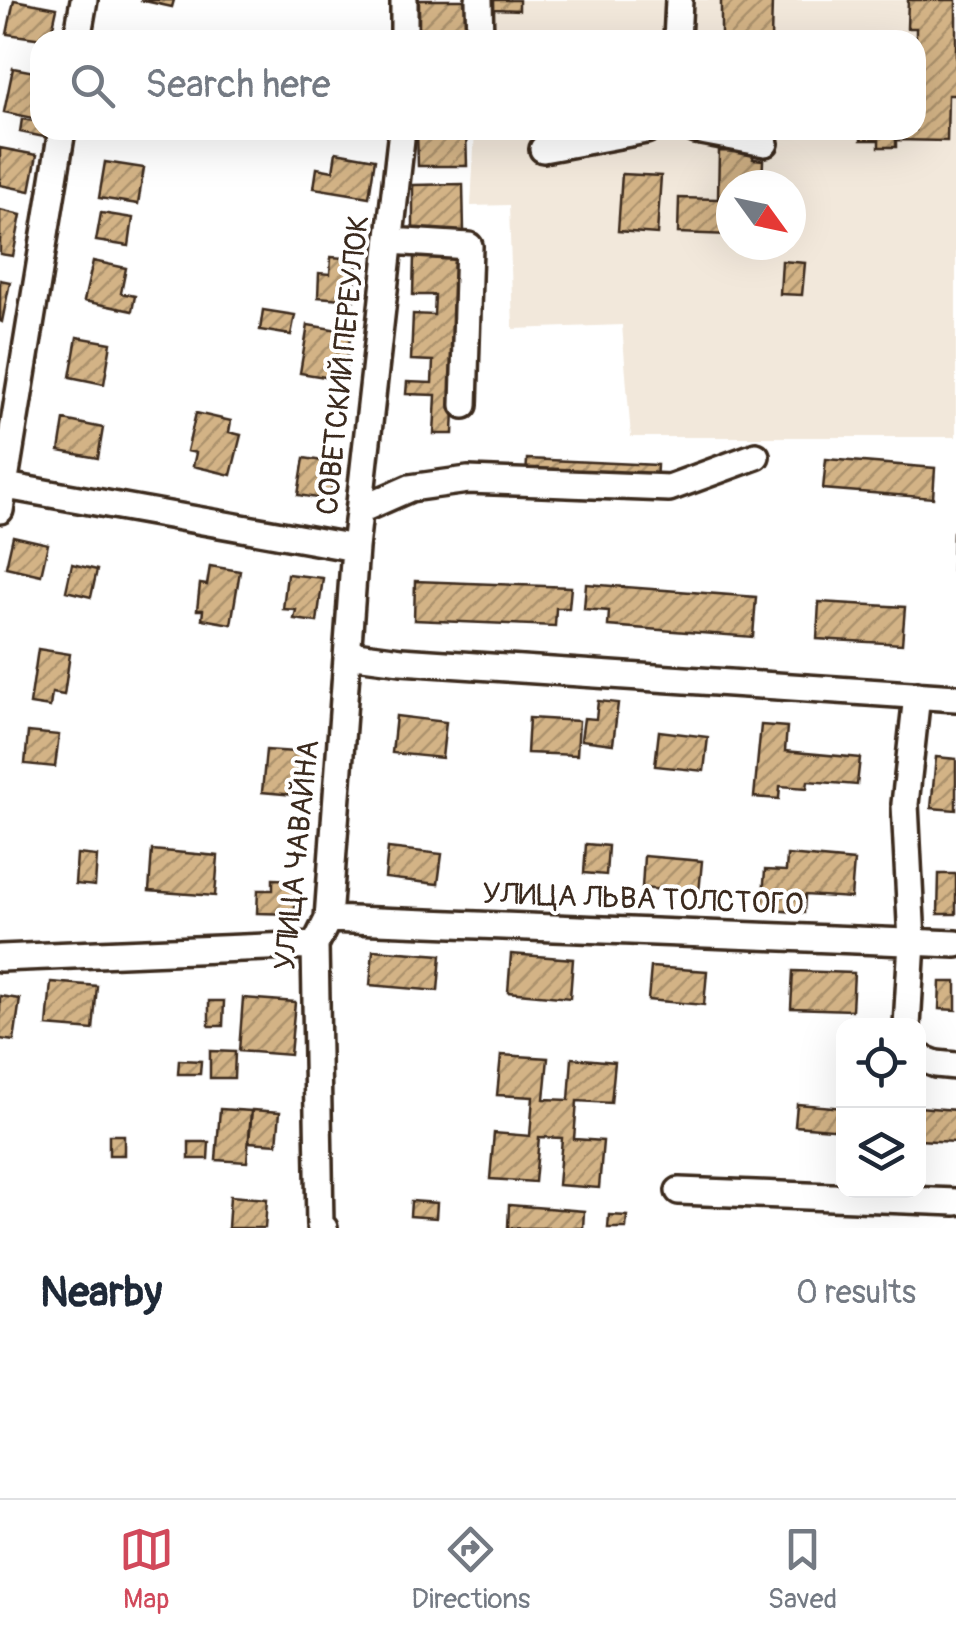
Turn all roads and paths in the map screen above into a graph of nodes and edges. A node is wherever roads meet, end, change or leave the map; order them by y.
1 (84, 0) edge
2 (404, 0) edge
3 (479, 0) edge
4 (680, 0) edge
5 (79, 30) edge
6 (404, 30) edge
7 (480, 30) edge
8 (678, 30) edge
9 (60, 140) edge
10 (401, 140) edge
11 (592, 140) edge
12 (749, 140) edge
13 (765, 143) dead end
14 (543, 149) dead end
15 (390, 241) junction
16 (464, 405) dead end
17 (756, 456) dead end
18 (1, 494) edge
19 (360, 510) junction
20 (355, 548) junction
21 (348, 654) junction
22 (917, 695) junction
23 (956, 698) edge
24 (328, 919) junction
25 (912, 942) junction
26 (956, 944) edge
27 (316, 945) junction
28 (0, 958) edge
29 (907, 1018) edge
30 (926, 1060) edge
31 (956, 1066) edge
32 (680, 1191) dead end
33 (956, 1202) edge
34 (324, 1228) edge

1 - 5 street
2 - 6 street
3 - 7 street
4 - 8 street
9 - 18 street
10 - 15 street, СОВЕТСКИЙ ПЕРЕУЛОК
11 - 14 street
12 - 13 street
15 - 16 street
15 - 19 street, СОВЕТСКИЙ ПЕРЕУЛОК
17 - 19 street
18 - 20 street, СОВЕТСКИЙ ПЕРЕУЛОК
19 - 20 street, СОВЕТСКИЙ ПЕРЕУЛОК
20 - 21 street, УЛИЦА ЧАВАЙНА
21 - 22 street
21 - 24 street, УЛИЦА ЧАВАЙНА
22 - 23 street
22 - 25 street
24 - 25 street, УЛИЦА ЛЬВА ТОЛСТОГО
24 - 27 street, УЛИЦА ЧАВАЙНА
25 - 26 street, УЛИЦА ЛЬВА ТОЛСТОГО
25 - 29 street
27 - 28 street
27 - 34 street, УЛИЦА ЧАВАЙНА
30 - 31 street
32 - 33 street

